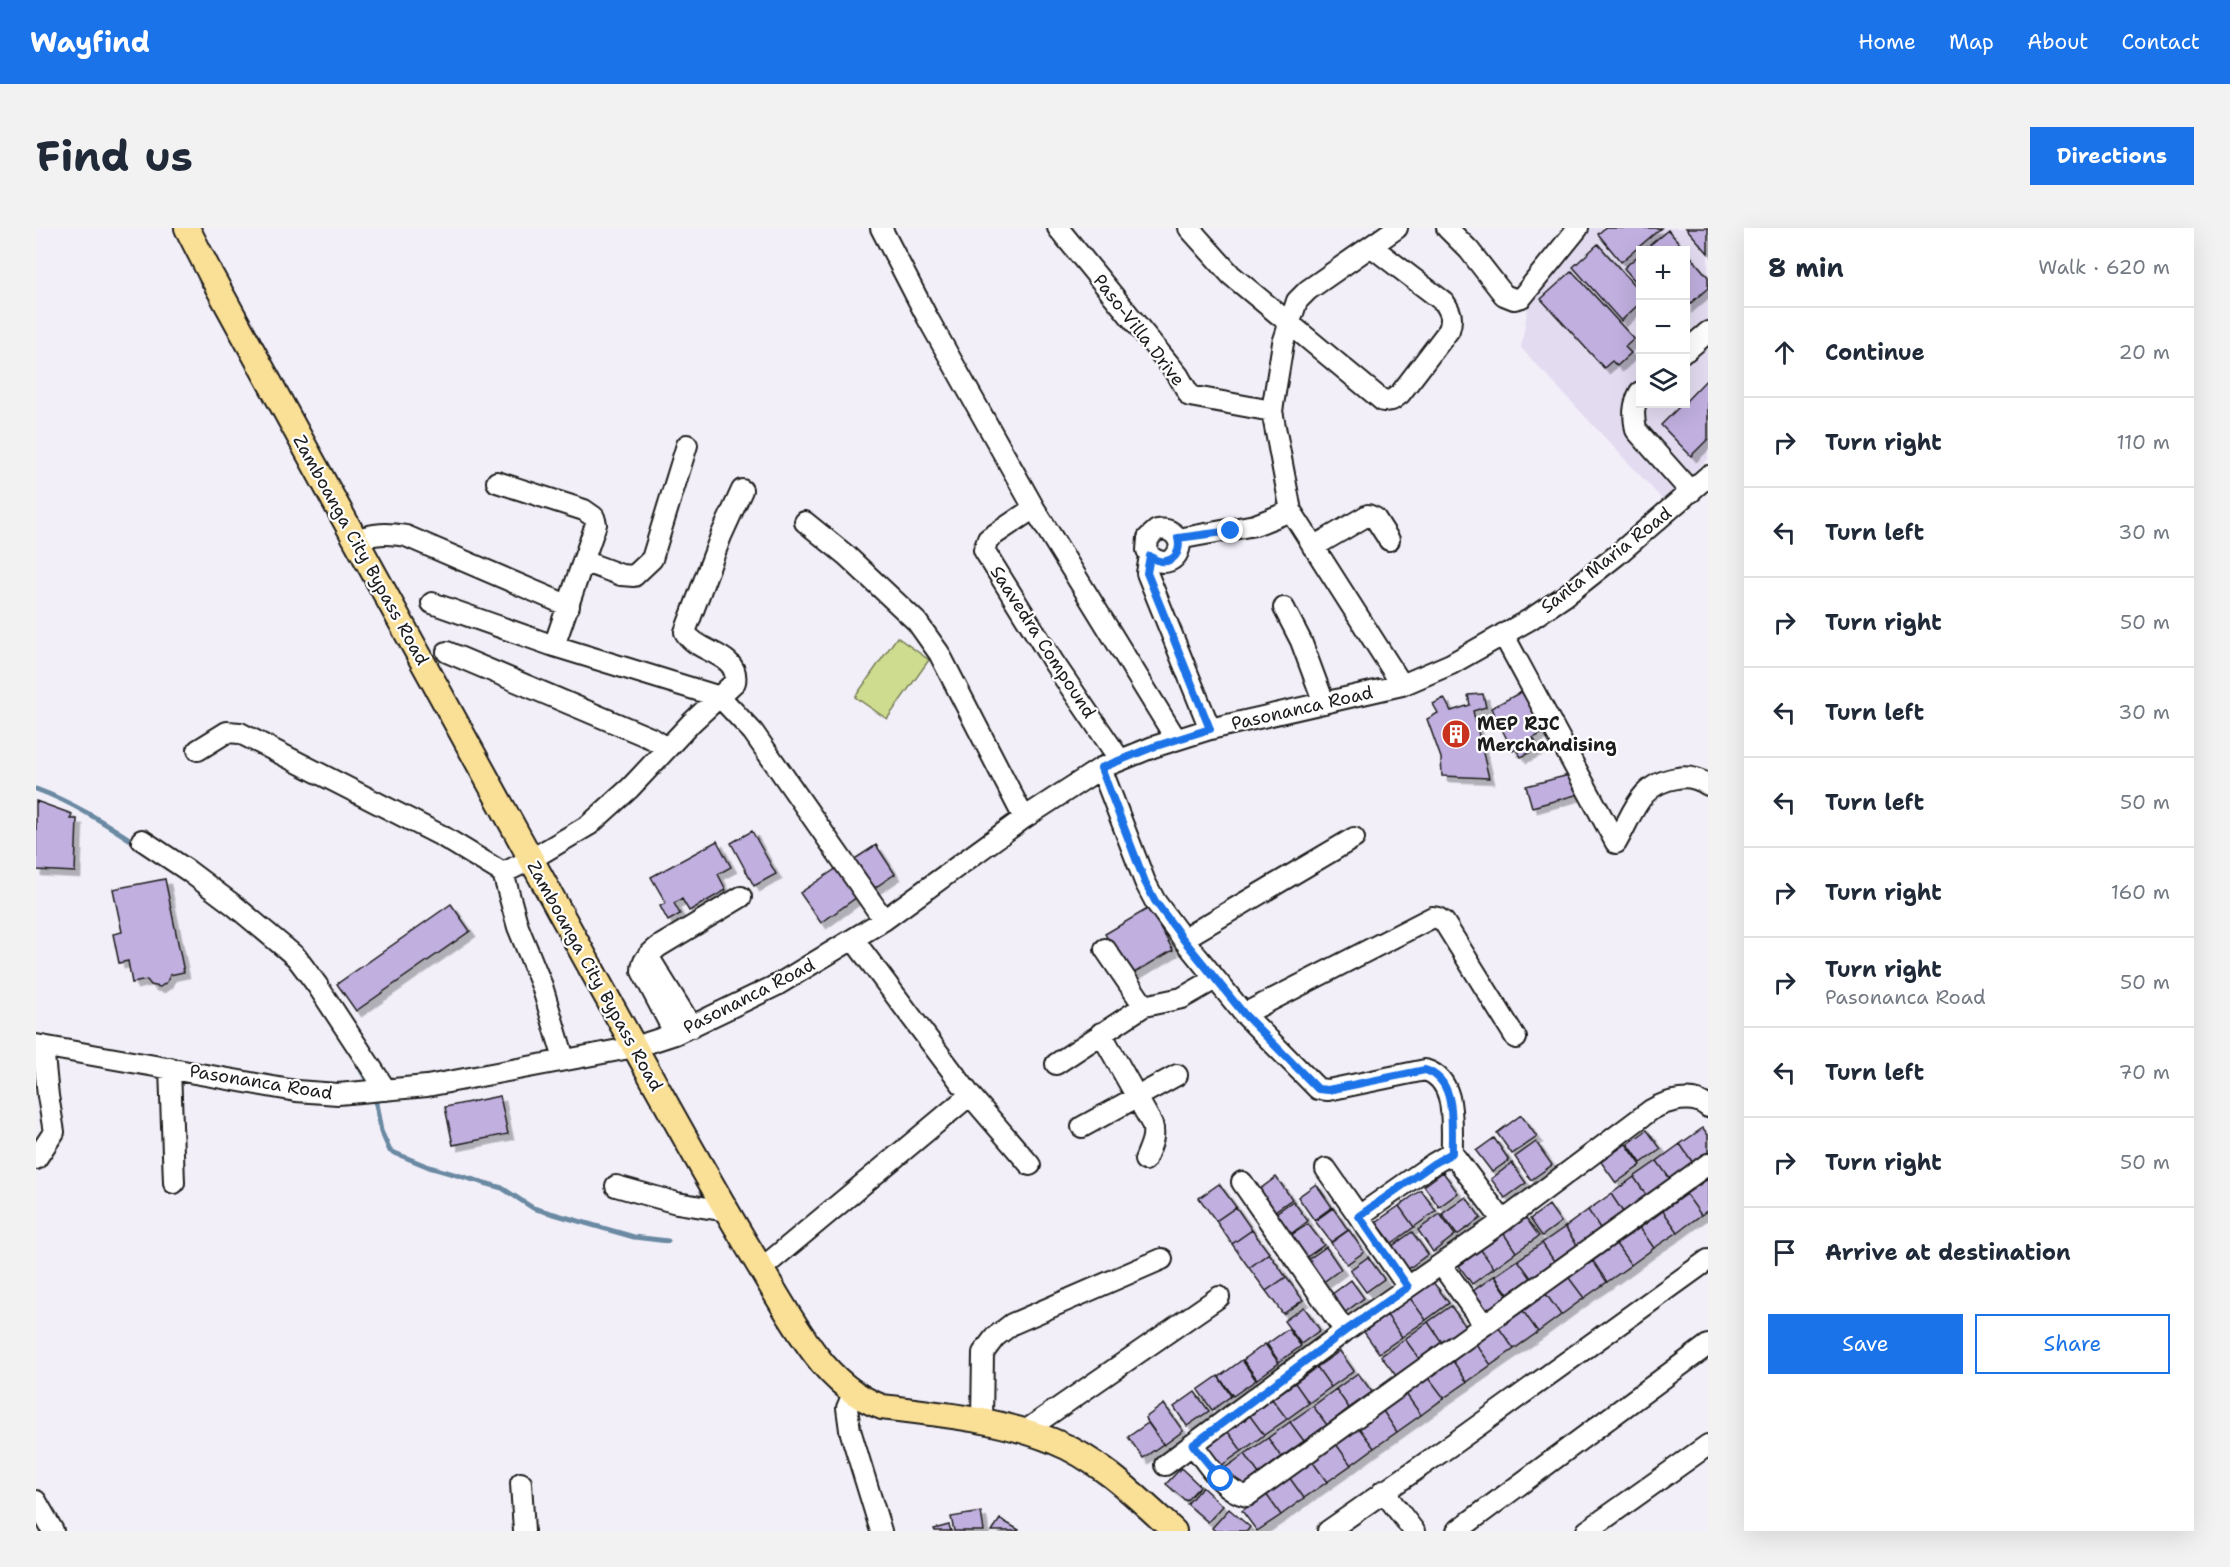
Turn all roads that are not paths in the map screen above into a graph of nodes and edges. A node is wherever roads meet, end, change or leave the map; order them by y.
1 (188, 228) edge
2 (881, 228) edge
3 (1058, 228) edge
4 (1189, 228) edge
5 (1397, 228) edge
6 (1447, 228) edge
7 (1578, 228) edge
8 (1372, 247) junction
9 (1290, 322) junction
10 (1708, 332) edge
11 (1690, 348) edge
12 (1636, 401) edge
13 (1272, 411) junction
14 (687, 445) dead end
15 (1708, 477) edge
16 (497, 482) dead end
17 (742, 490) dead end
18 (1691, 492) junction
19 (1034, 508) junction
20 (1291, 511) junction
21 (805, 522) dead end
22 (356, 540) junction
23 (1389, 540) dead end
24 (1313, 548) junction
25 (583, 561) junction
26 (432, 603) dead end
27 (569, 606) junction
28 (1284, 608) dead end
29 (1503, 634) junction
30 (554, 646) junction
31 (447, 652) dead end
32 (1402, 685) junction
33 (720, 697) junction
34 (1324, 703) junction
35 (1210, 729) junction
36 (1176, 739) junction
37 (667, 748) junction
38 (198, 750) dead end
39 (1120, 760) junction
40 (1101, 768) junction
41 (1708, 785) edge
42 (1024, 818) junction
43 (1354, 838) dead end
44 (142, 840) dead end
45 (530, 860) junction
46 (503, 873) junction
47 (741, 897) dead end
48 (884, 920) junction
49 (853, 939) junction
50 (1183, 939) junction
51 (1105, 949) dead end
52 (1215, 979) junction
53 (1144, 1006) junction
54 (1244, 1014) junction
55 (683, 1030) junction
56 (1101, 1033) junction
57 (1516, 1038) dead end
58 (40, 1046) edge
59 (635, 1047) junction
60 (564, 1059) junction
61 (1056, 1064) dead end
62 (170, 1068) junction
63 (1177, 1076) dead end
64 (386, 1090) junction
65 (970, 1095) junction
66 (1137, 1097) junction
67 (1708, 1107) edge
68 (1082, 1127) dead end
69 (1452, 1153) junction
70 (36, 1160) edge
71 (1145, 1160) dead end
72 (1708, 1164) edge
73 (1030, 1165) dead end
74 (1326, 1168) dead end
75 (1242, 1182) dead end
76 (174, 1183) dead end
77 (616, 1186) dead end
78 (727, 1211) junction
79 (1359, 1216) junction
80 (1503, 1221) junction
81 (1162, 1258) dead end
82 (1708, 1260) edge
83 (1441, 1264) junction
84 (761, 1269) junction
85 (1408, 1287) junction
86 (1219, 1297) dead end
87 (1484, 1325) junction
88 (1345, 1331) junction
89 (1708, 1345) edge
90 (854, 1394) junction
91 (982, 1420) junction
92 (1025, 1431) junction
93 (1193, 1445) junction
94 (1708, 1445) edge
95 (1165, 1465) dead end
96 (521, 1484) dead end
97 (1383, 1491) junction
98 (36, 1501) edge
99 (53, 1531) edge
100 (524, 1531) edge
101 (881, 1531) edge
102 (1174, 1531) edge
103 (1328, 1531) edge
104 (1414, 1531) edge
105 (1457, 1531) edge
106 (1587, 1531) edge

1 - 22 main road, Zamboanga City Bypass Road
2 - 19 street
3 - 13 street, Paso-Villa Drive
4 - 9 street
5 - 8 street
6 - 7 street
8 - 9 street
8 - 9 street
9 - 13 street
10 - 11 street
12 - 18 street
13 - 20 street
14 - 25 street
15 - 18 street, Santa Maria Road
16 - 25 street
17 - 33 street
18 - 29 street, Santa Maria Road
19 - 36 street
19 - 39 street, Saavedra Compound
20 - 24 street
20 - 35 street
21 - 42 street
22 - 27 street
22 - 45 main road, Zamboanga City Bypass Road
23 - 24 street
24 - 32 street
25 - 27 street
26 - 30 street
27 - 30 street
28 - 34 street
29 - 32 street, Santa Maria Road
29 - 41 street
30 - 33 street
31 - 37 street
32 - 34 street, Pasonanca Road
33 - 37 street
33 - 48 street
34 - 35 street, Pasonanca Road
35 - 36 street, Pasonanca Road
36 - 39 street, Pasonanca Road
37 - 45 street
38 - 46 street
39 - 40 street, Pasonanca Road
40 - 42 street, Pasonanca Road
40 - 50 street
42 - 48 street, Pasonanca Road
43 - 50 street
44 - 64 street
45 - 46 street
45 - 59 main road, Zamboanga City Bypass Road
46 - 60 street
47 - 55 street
48 - 49 street, Pasonanca Road
49 - 55 street, Pasonanca Road
49 - 65 street
50 - 52 street
51 - 53 street
52 - 53 street
52 - 54 street
53 - 56 street
54 - 57 street
54 - 69 street
55 - 59 street, Pasonanca Road
56 - 61 street
56 - 66 street
58 - 62 street, Pasonanca Road
58 - 70 street
59 - 60 street, Pasonanca Road
59 - 78 main road, Zamboanga City Bypass Road
60 - 64 street, Pasonanca Road
62 - 64 street, Pasonanca Road
62 - 76 street
63 - 66 street
65 - 73 street
65 - 84 street
66 - 68 street
66 - 71 street
67 - 80 street
69 - 79 street
69 - 80 street
72 - 87 street
74 - 79 street
75 - 88 street
77 - 78 street
78 - 84 main road, Zamboanga City Bypass Road
79 - 85 street
80 - 83 street
81 - 91 street
82 - 97 street
83 - 85 street
83 - 87 street
84 - 90 main road, Zamboanga City Bypass Road
85 - 88 street
86 - 92 street
87 - 93 street
88 - 93 street
89 - 105 street
90 - 91 main road, Zamboanga City Bypass Road
90 - 101 street
91 - 92 main road, Zamboanga City Bypass Road
92 - 102 main road, Zamboanga City Bypass Road
93 - 95 street
94 - 106 street
96 - 100 street
97 - 103 street
97 - 104 street
98 - 99 street

